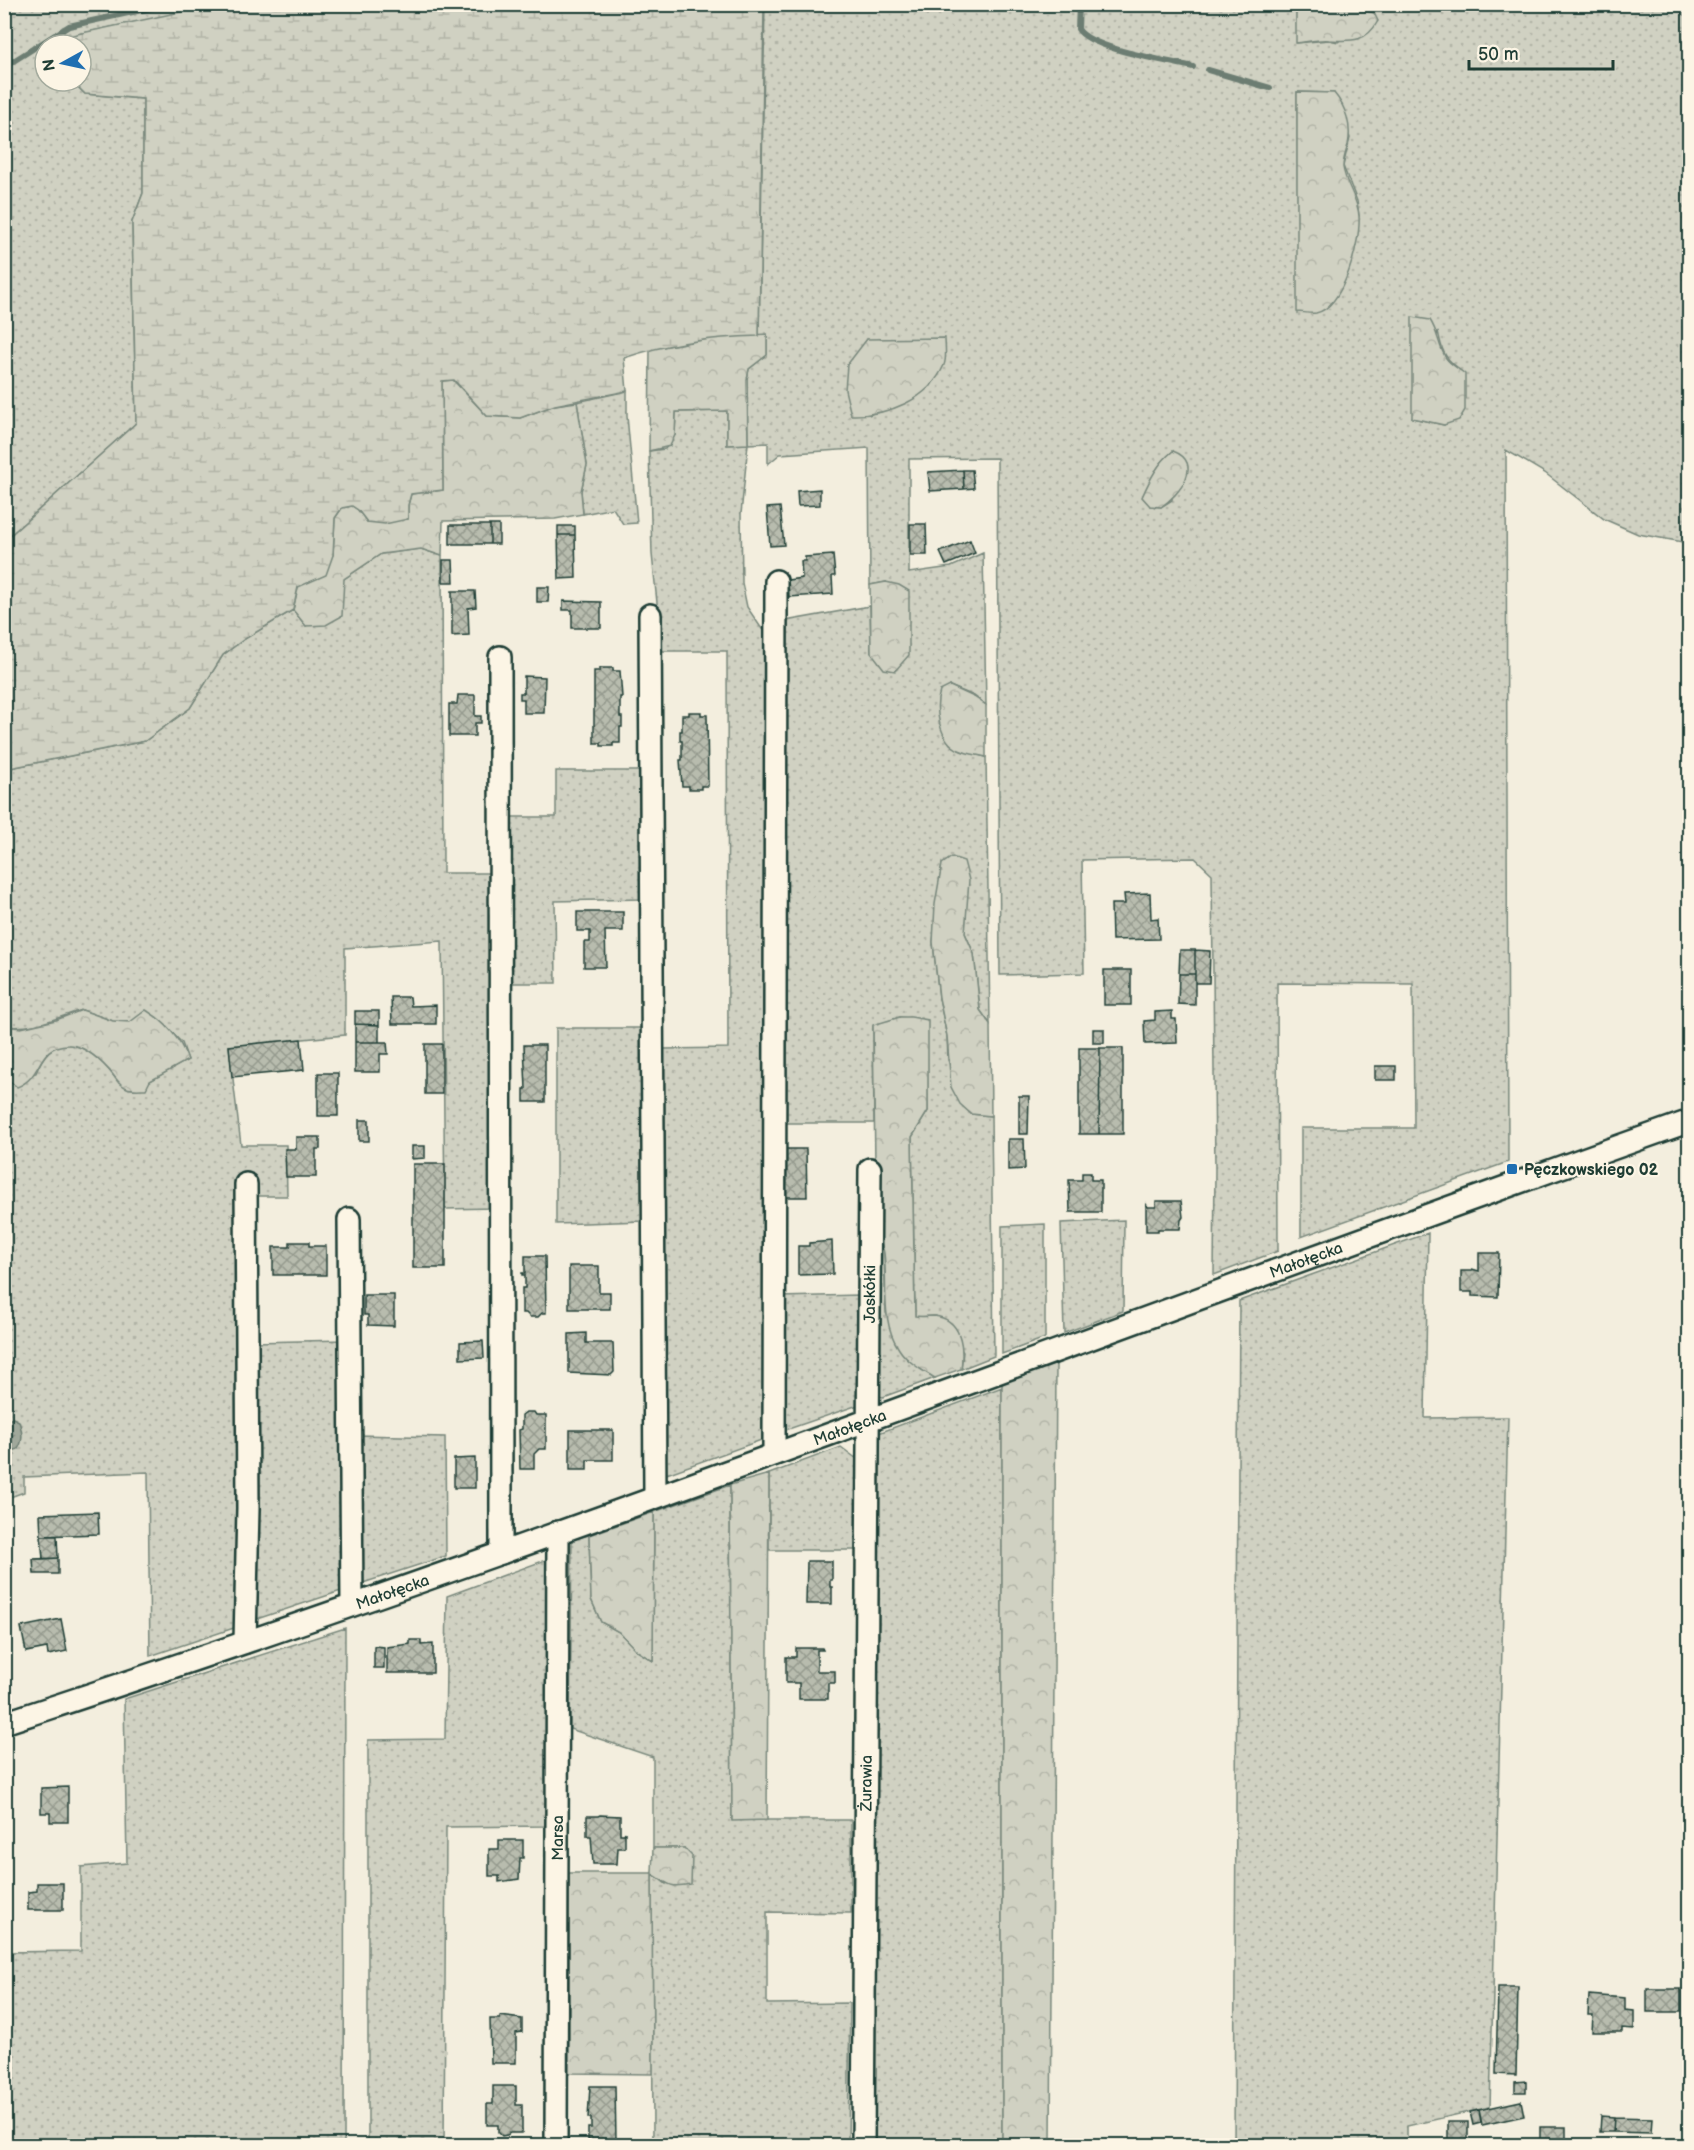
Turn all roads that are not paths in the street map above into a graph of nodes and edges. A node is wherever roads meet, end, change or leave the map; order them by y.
1 (776, 581) dead end
2 (650, 615) dead end
3 (500, 657) dead end
4 (1689, 1121) edge
5 (870, 1169) dead end
6 (246, 1184) dead end
7 (349, 1219) dead end
8 (869, 1420) junction
9 (774, 1454) junction
10 (655, 1497) junction
11 (558, 1532) junction
12 (501, 1553) junction
13 (352, 1605) junction
14 (244, 1642) junction
15 (4, 1723) edge
16 (556, 2145) edge
17 (863, 2145) edge

1 - 9 street
2 - 10 street
3 - 12 street
4 - 8 street, Małołęcka
5 - 8 street, Jaskółki
6 - 14 street
7 - 13 street
8 - 9 street, Małołęcka
8 - 17 street, Żurawia
9 - 10 street, Małołęcka
10 - 11 street, Małołęcka
11 - 12 street, Małołęcka
11 - 16 street, Marsa
12 - 13 street, Małołęcka
13 - 14 street, Małołęcka
14 - 15 street, Małołęcka

